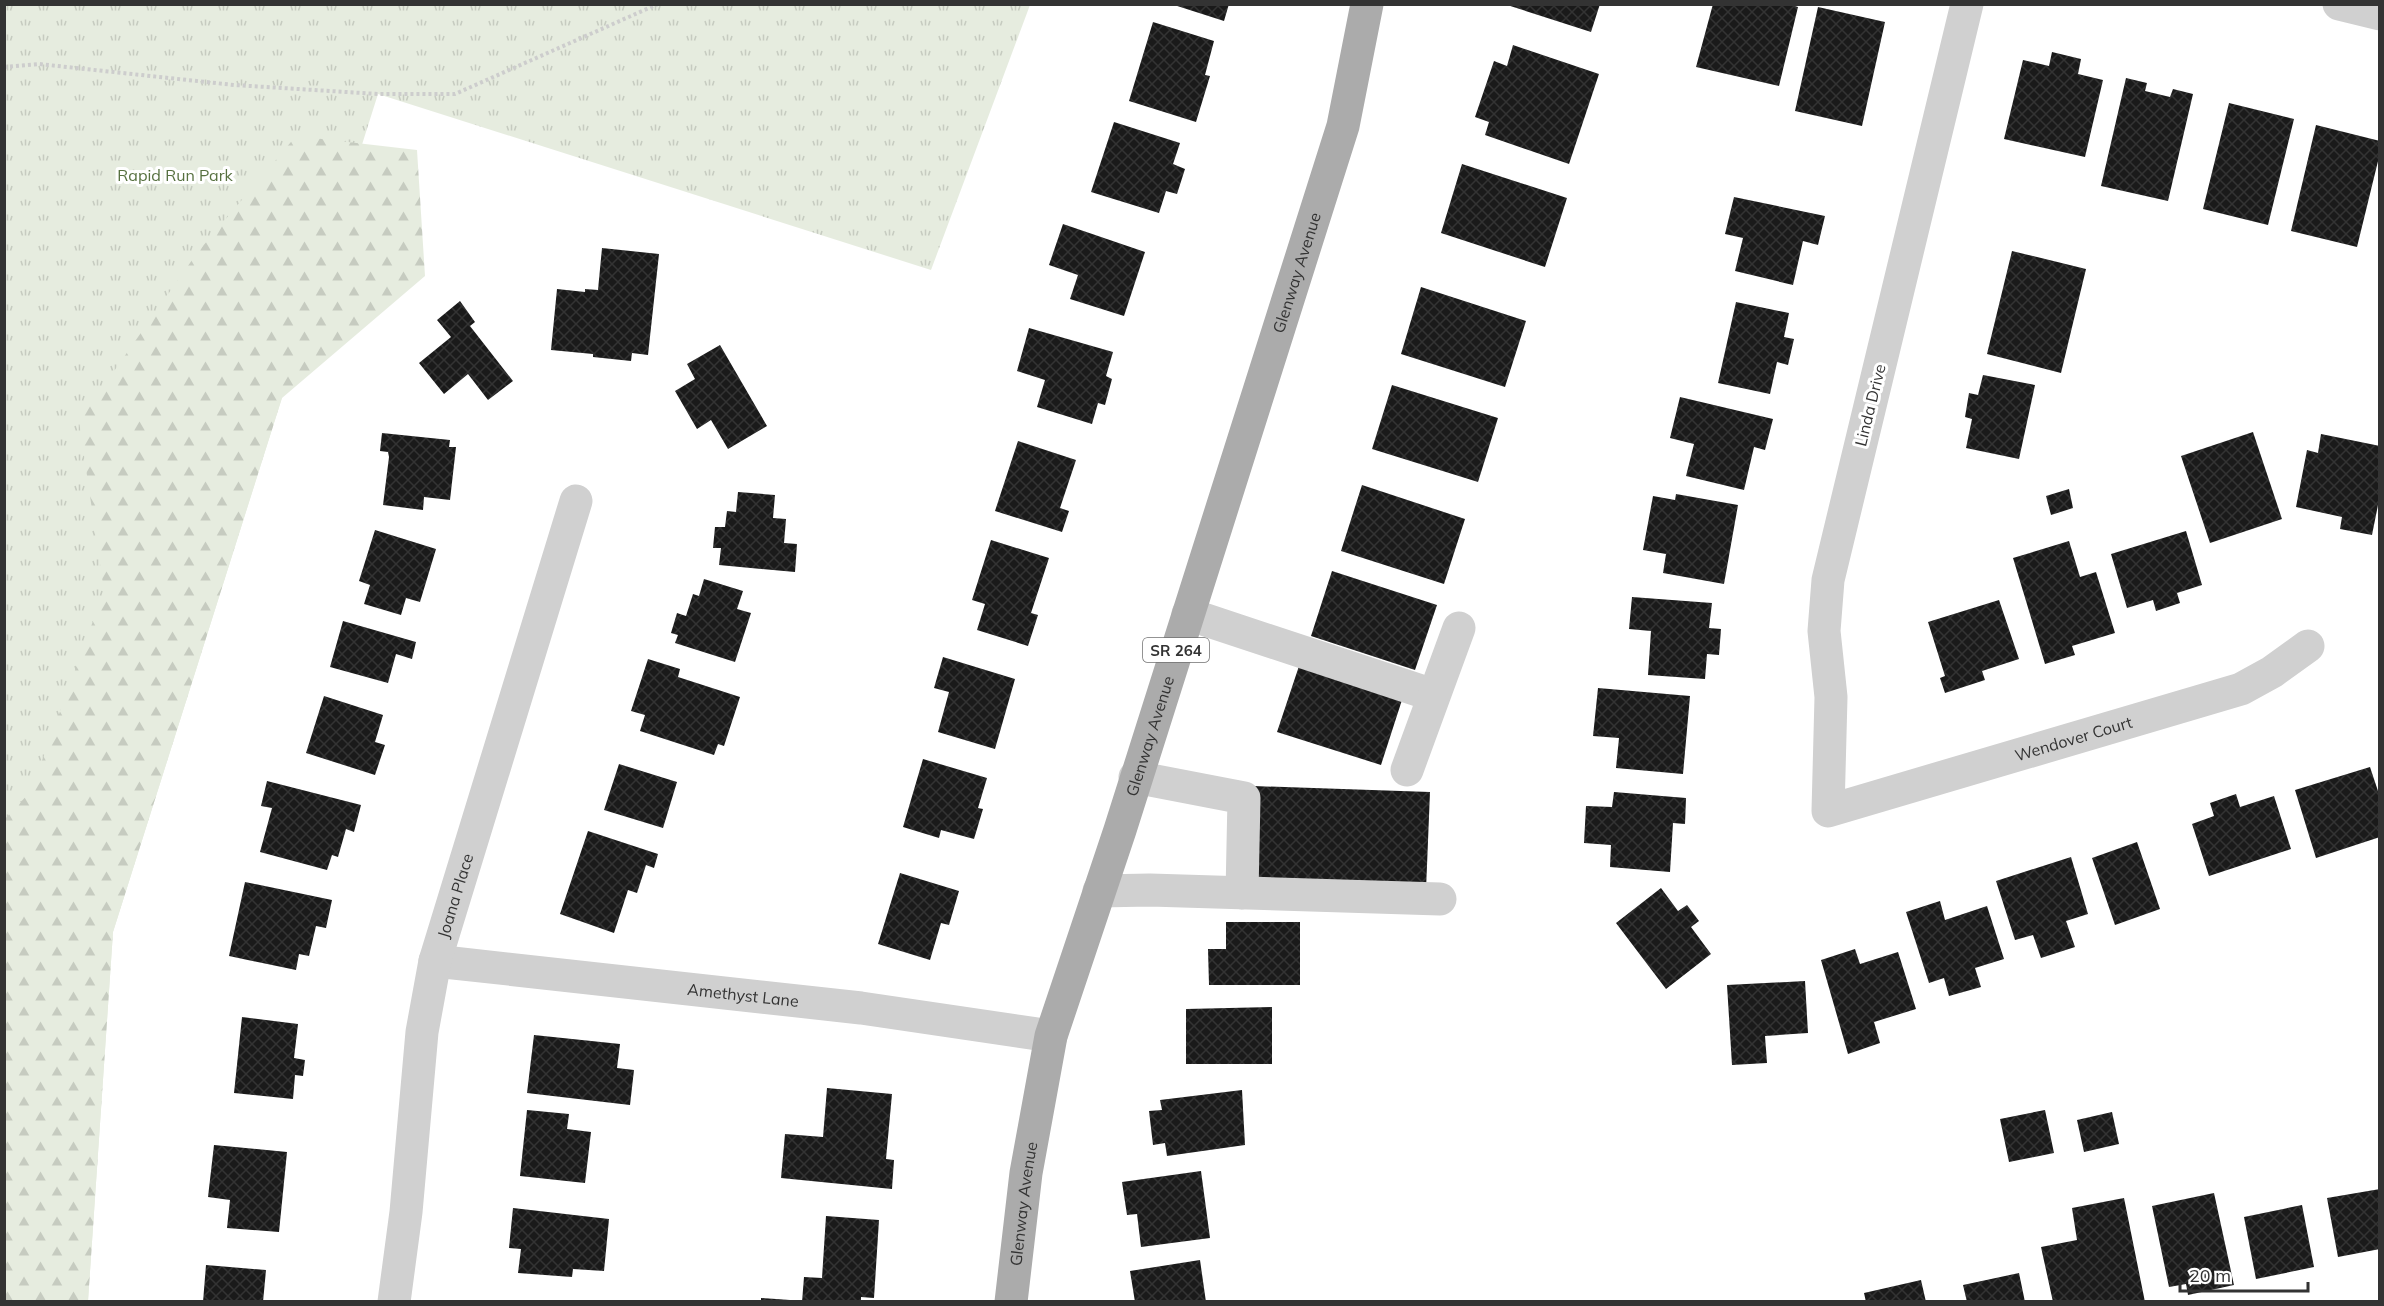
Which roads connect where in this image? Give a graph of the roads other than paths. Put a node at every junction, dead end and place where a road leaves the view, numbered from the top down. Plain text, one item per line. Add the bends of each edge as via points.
1 (1367, 4) edge
2 (1967, 4) edge
3 (2339, 4) edge
4 (2379, 14) edge
5 (576, 501) dead end
6 (1188, 614) junction
7 (1459, 628) dead end
8 (2308, 646) dead end
9 (1433, 696) junction
10 (1407, 770) dead end
11 (1135, 777) junction
12 (1828, 811) joint
13 (1099, 891) junction
14 (1242, 893) junction
15 (1440, 898) dead end
16 (435, 961) junction
17 (1051, 1036) junction
18 (394, 1302) edge
19 (1011, 1302) edge

1 - 6 main road, Glenway Avenue / SR 264 via 1343,126
2 - 12 street, Linda Drive via 1828,580 1824,631 1831,697
3 - 4 street
5 - 16 street, Joana Place
6 - 9 street
6 - 11 main road, Glenway Avenue / SR 264
7 - 9 street
8 - 12 street, Wendover Court via 2241,689
9 - 10 street
11 - 13 main road, Glenway Avenue / SR 264
11 - 14 street via 1244,798
13 - 14 street
13 - 17 main road, Glenway Avenue / SR 264
14 - 15 street
16 - 17 street, Amethyst Lane via 861,1008
16 - 18 street, Joana Place via 422,1032
17 - 19 main road, Glenway Avenue / SR 264 via 1026,1173

